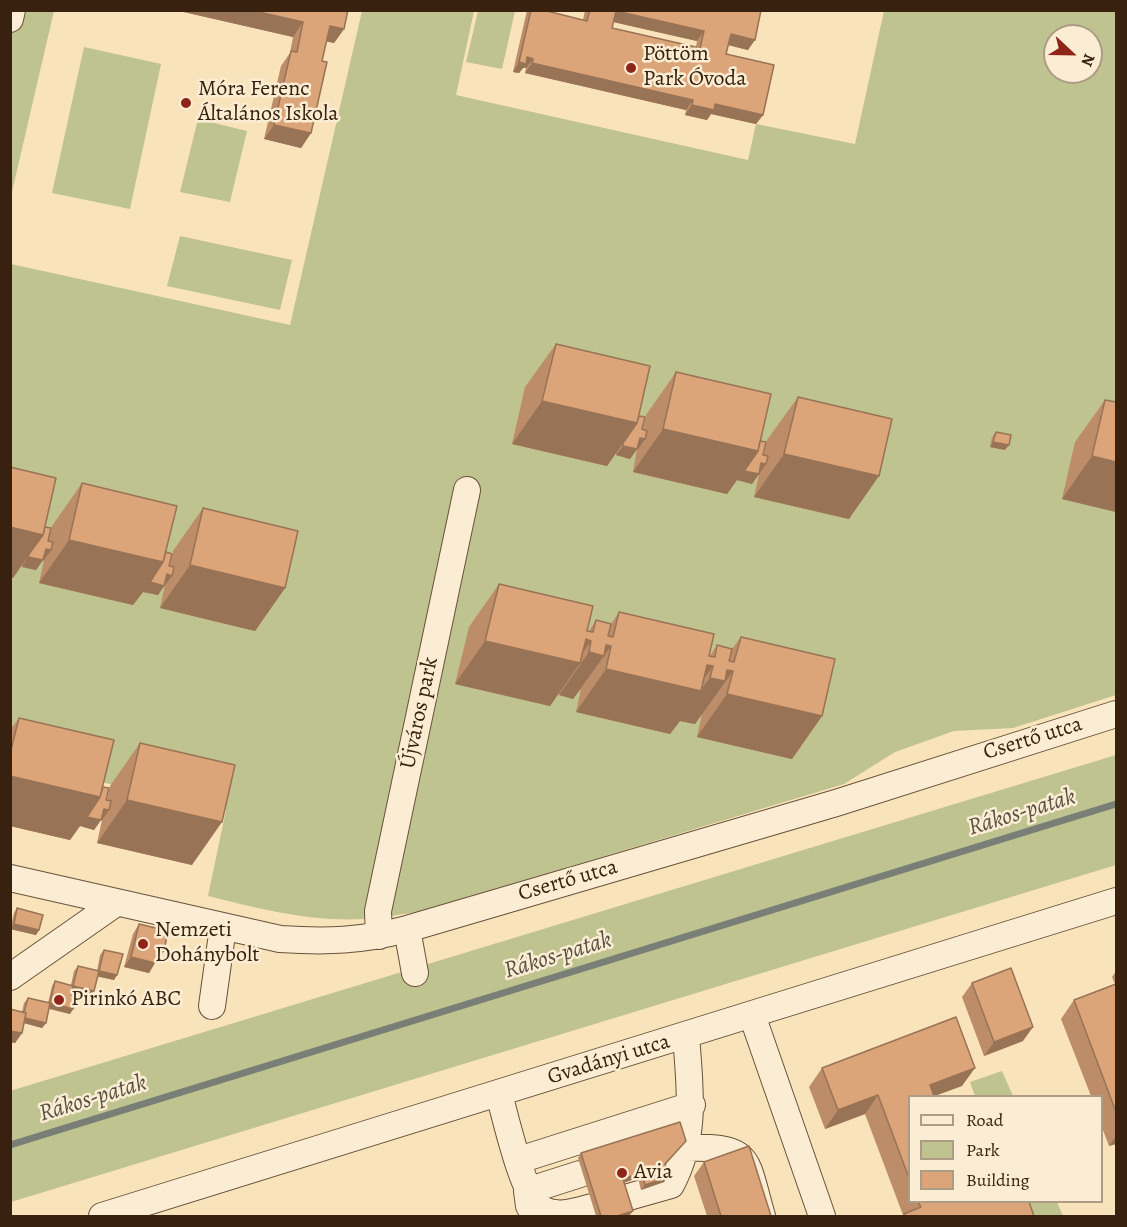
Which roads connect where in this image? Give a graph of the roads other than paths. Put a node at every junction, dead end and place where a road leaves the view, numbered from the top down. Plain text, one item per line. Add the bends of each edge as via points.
1 (12, 10) edge
2 (10, 19) edge
3 (467, 490) dead end
4 (1116, 714) edge
5 (10, 878) edge
6 (1116, 902) edge
7 (116, 903) junction
8 (223, 927) junction
9 (407, 929) junction
10 (379, 936) junction
11 (415, 974) dead end
12 (10, 977) edge
13 (212, 1006) dead end
14 (752, 1015) junction
15 (686, 1036) junction
16 (499, 1094) junction
17 (692, 1105) junction
18 (686, 1148) junction
19 (519, 1161) junction
20 (580, 1174) dead end
21 (630, 1196) edge
22 (592, 1207) dead end
23 (538, 1208) edge
24 (102, 1216) edge
25 (762, 1216) edge
26 (822, 1216) edge

1 - 2 street
3 - 10 street, Újváros park via 378,911
4 - 9 street, Csertő utca via 825,806
5 - 7 street, Csertő utca
6 - 14 street, Gvadányi utca
7 - 8 street, Csertő utca
7 - 12 street
8 - 10 street, Csertő utca via 280,939 321,942
8 - 13 street
9 - 10 street, Csertő utca
9 - 11 street
14 - 15 street, Gvadányi utca
14 - 26 street
15 - 16 street, Gvadányi utca
15 - 17 street
16 - 19 street
16 - 24 street, Gvadányi utca
17 - 18 street
17 - 19 street via 619,1136
18 - 21 street via 671,1185
18 - 25 street via 722,1147 736,1152 747,1165
19 - 23 street
20 - 23 street
22 - 23 street via 567,1214

